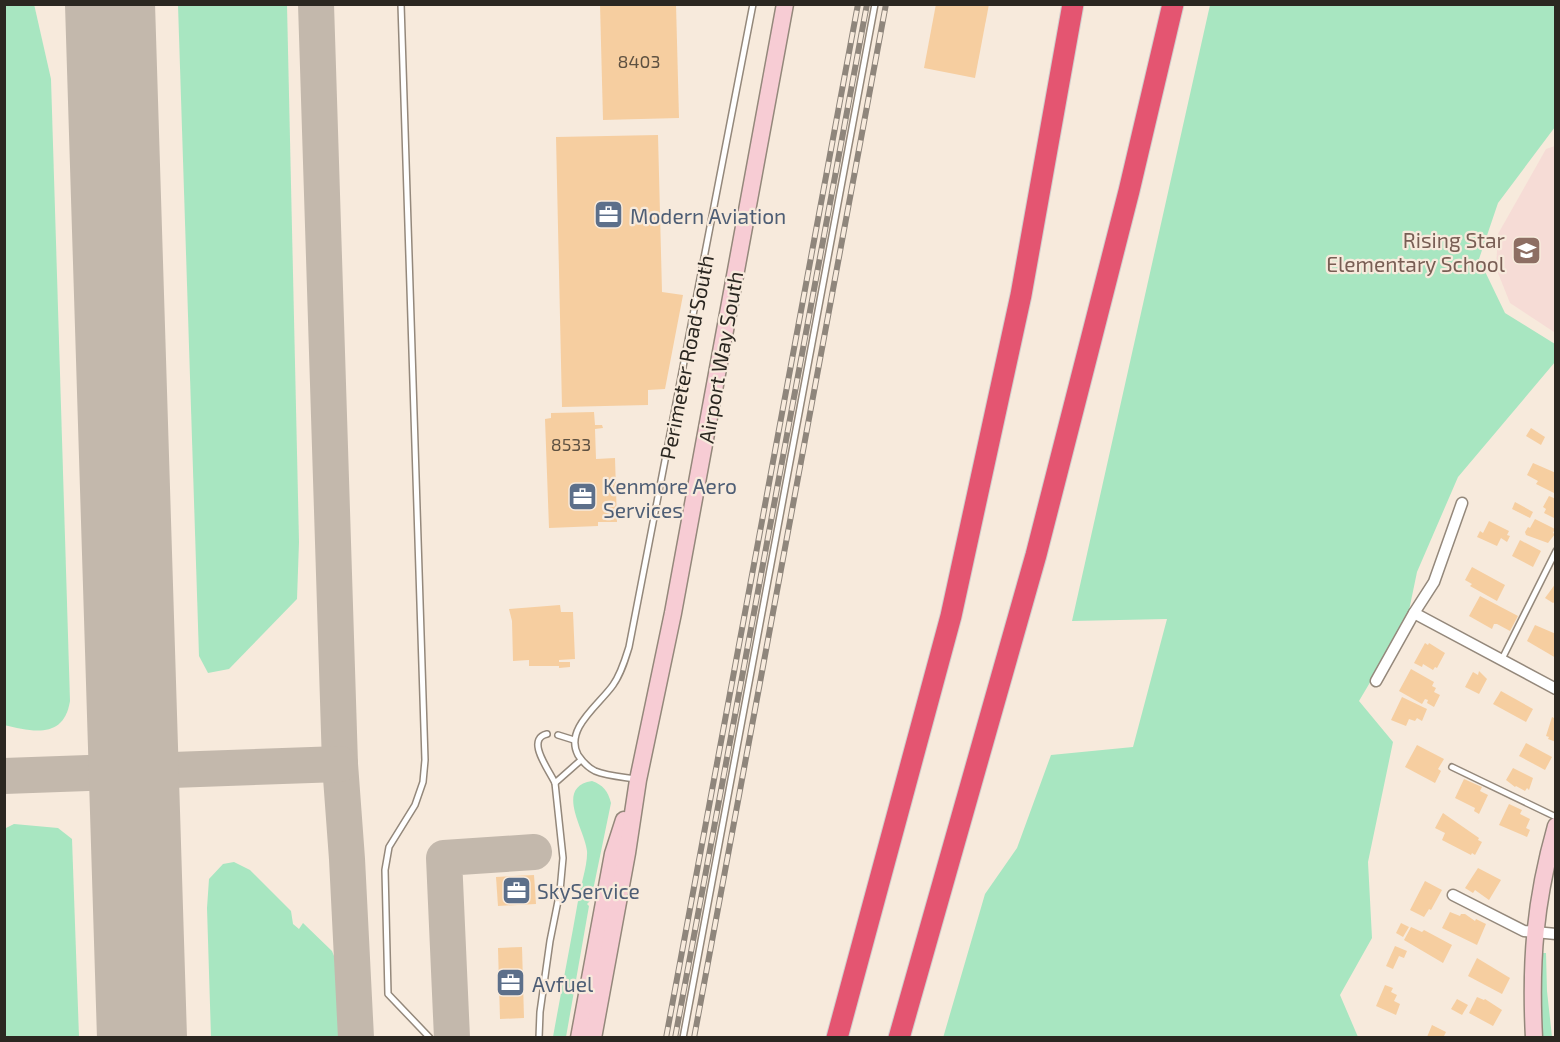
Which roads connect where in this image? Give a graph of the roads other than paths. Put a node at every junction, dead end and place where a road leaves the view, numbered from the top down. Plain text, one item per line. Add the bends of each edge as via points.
1 (401, 4) edge
2 (753, 4) edge
3 (785, 4) edge
4 (875, 4) edge
5 (1073, 4) edge
6 (1173, 4) edge
7 (1462, 503) dead end
8 (1556, 551) edge
9 (1414, 613) junction
10 (1502, 659) junction
11 (1376, 681) dead end
12 (1556, 689) edge
13 (547, 734) dead end
14 (558, 735) dead end
15 (574, 740) junction
16 (581, 760) junction
17 (1452, 767) dead end
18 (638, 780) junction
19 (555, 783) junction
20 (1556, 817) edge
21 (1556, 826) edge
22 (1453, 895) dead end
23 (1534, 933) junction
24 (1556, 934) edge
25 (430, 1038) edge
26 (539, 1038) edge
27 (579, 1038) edge
28 (593, 1038) edge
29 (683, 1038) edge
30 (837, 1038) edge
31 (899, 1038) edge
32 (1534, 1038) edge

1 - 25 lane via 425,760 415,805 389,846 385,905 388,994
2 - 15 lane, Perimeter Road South via 629,647 613,684 589,713
3 - 18 main road, Airport Way South via 675,601
4 - 29 lane
5 - 30 highway via 1021,295 951,616
6 - 31 highway via 1036,555
7 - 9 street via 1434,582
8 - 10 lane
9 - 10 street
9 - 11 street
10 - 12 street
13 - 19 lane via 541,735 537,746
14 - 15 lane
15 - 16 lane
16 - 18 lane via 595,771
16 - 19 lane
17 - 20 lane
18 - 27 main road, Airport Way South via 613,854
18 - 28 main road, Airport Way South
19 - 26 lane via 563,858
21 - 23 main road
22 - 23 street via 1515,928
23 - 24 street
23 - 32 main road

